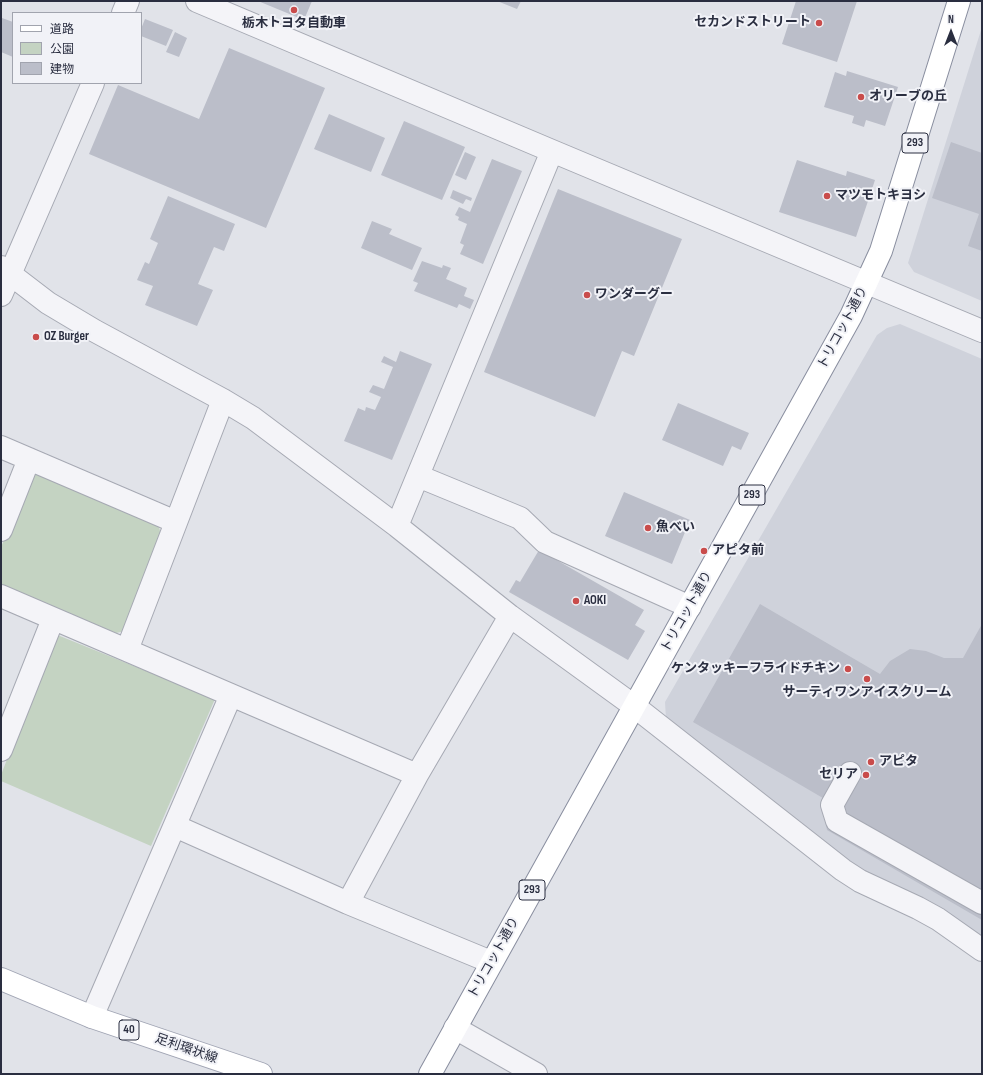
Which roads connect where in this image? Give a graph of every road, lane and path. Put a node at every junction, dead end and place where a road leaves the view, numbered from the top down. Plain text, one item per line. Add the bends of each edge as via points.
1 (128, 1) edge
2 (197, 1) edge
3 (959, 1) edge
4 (123, 12) edge
5 (93, 84) edge
6 (552, 151) junction
7 (6, 270) edge
8 (867, 283) junction
9 (1, 295) edge
10 (982, 330) edge
11 (223, 400) junction
12 (1, 447) edge
13 (29, 459) junction
14 (418, 476) junction
15 (176, 522) junction
16 (397, 526) junction
17 (1, 530) edge
18 (1, 596) edge
19 (690, 607) junction
20 (510, 616) junction
21 (53, 619) junction
22 (127, 650) junction
23 (231, 695) junction
24 (634, 706) junction
25 (1, 750) edge
26 (850, 773) dead end
27 (417, 775) junction
28 (175, 826) junction
29 (348, 903) junction
30 (982, 903) edge
31 (982, 950) edge
32 (492, 962) junction
33 (1, 979) edge
34 (92, 1017) junction
35 (455, 1028) junction
36 (250, 1072) edge
37 (430, 1074) edge
38 (536, 1074) edge

1 - 4 street
2 - 6 street
3 - 8 main road, トリコット通り / 293 via 881,251
5 - 7 street
6 - 8 street
6 - 14 street
7 - 9 street
7 - 11 street via 48,303
8 - 10 street
8 - 19 main road, トリコット通り / 293
11 - 15 street
11 - 16 street via 253,418
12 - 13 street
13 - 15 street
13 - 17 street
14 - 16 street
14 - 19 street via 520,518 545,542
15 - 22 street
16 - 20 street
18 - 21 street
19 - 24 main road, トリコット通り / 293
20 - 24 street
20 - 27 street
21 - 22 street
21 - 25 street
22 - 23 street
23 - 27 street
23 - 28 street
24 - 31 street via 843,870 938,919
24 - 32 main road, トリコット通り / 293
26 - 30 street via 832,805 837,821
27 - 29 street
28 - 29 street
28 - 34 street
29 - 32 street
32 - 35 main road, トリコット通り / 293
33 - 34 main road, 足利環状線 / 40
34 - 36 main road, 足利環状線 / 40
35 - 37 main road, トリコット通り / 293
35 - 38 street

